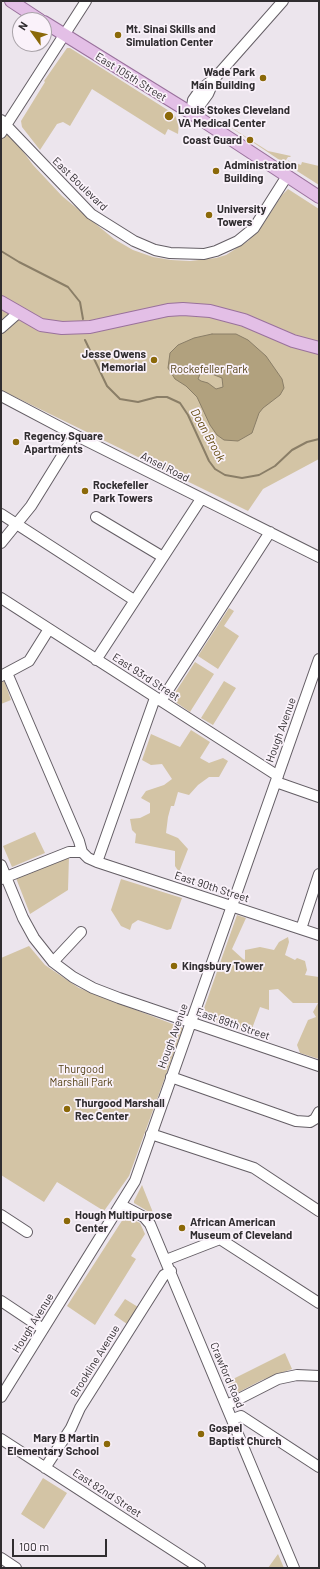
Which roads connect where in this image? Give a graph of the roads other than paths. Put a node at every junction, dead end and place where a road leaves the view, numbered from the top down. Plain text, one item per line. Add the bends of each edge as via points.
1 (11, 1) edge
2 (86, 1) edge
3 (283, 1) edge
4 (28, 12) edge
5 (52, 27) edge
6 (64, 35) junction
7 (191, 113) junction
8 (3, 125) edge
9 (287, 176) junction
10 (319, 197) edge
11 (1, 302) edge
12 (18, 313) junction
13 (1, 328) edge
14 (319, 348) edge
15 (2, 400) edge
16 (75, 435) junction
17 (201, 499) junction
18 (1, 514) edge
19 (96, 517) dead end
20 (16, 524) junction
21 (270, 532) junction
22 (1, 543) edge
23 (163, 557) junction
24 (319, 557) edge
25 (1, 598) edge
26 (134, 600) junction
27 (49, 629) junction
28 (319, 659) edge
29 (96, 660) junction
30 (4, 674) edge
31 (158, 700) junction
32 (277, 779) junction
33 (319, 797) edge
34 (82, 852) junction
35 (97, 862) junction
36 (1, 865) edge
37 (319, 874) edge
38 (4, 878) edge
39 (232, 906) junction
40 (301, 929) junction
41 (81, 932) dead end
42 (319, 935) edge
43 (54, 962) junction
44 (191, 1023) junction
45 (319, 1066) edge
46 (171, 1077) junction
47 (319, 1112) edge
48 (151, 1134) junction
49 (121, 1205) junction
50 (319, 1211) edge
51 (1, 1214) edge
52 (27, 1232) dead end
53 (166, 1260) junction
54 (171, 1271) junction
55 (1, 1301) edge
56 (319, 1303) edge
57 (43, 1329) junction
58 (319, 1376) edge
59 (1, 1397) edge
60 (227, 1405) junction
61 (233, 1419) junction
62 (1, 1439) edge
63 (319, 1467) edge
64 (45, 1468) junction
65 (1, 1558) edge
66 (16, 1568) edge
67 (200, 1568) edge
68 (294, 1568) edge

1 - 4 main road
2 - 6 street
3 - 7 street via 215,78 208,94
5 - 6 main road, East 105th Street
6 - 7 main road, East 105th Street
6 - 8 street
7 - 9 main road, East 105th Street
8 - 9 street, East Boulevard via 91,214 134,241 170,253 204,254 238,241 258,222
9 - 10 main road, East 105th Street
11 - 12 main road
12 - 13 street
12 - 14 main road via 41,325 78,328 168,310 210,311 244,320 293,341
15 - 16 street, Ansel Road
16 - 17 street, Ansel Road
16 - 20 street via 31,506
17 - 21 street, Ansel Road
17 - 23 street
18 - 20 street
19 - 23 street
20 - 22 street
20 - 26 street
21 - 24 street, Ansel Road
21 - 31 street
23 - 26 street
25 - 27 street, East 93rd Street
26 - 29 street
27 - 29 street, East 93rd Street
27 - 30 street via 29,661
28 - 32 street, Hough Avenue
29 - 31 street, East 93rd Street
30 - 34 street
31 - 32 street, East 93rd Street
31 - 35 street
32 - 33 street, East 93rd Street
32 - 39 street, Hough Avenue
34 - 35 street, East 90th Street
34 - 38 street via 69,852
35 - 39 street, East 90th Street
36 - 38 street
37 - 40 street
38 - 43 street via 30,931
39 - 40 street, East 90th Street
39 - 44 street, Hough Avenue
40 - 42 street, East 90th Street
41 - 43 street
43 - 44 street, East 89th Street via 93,988
44 - 45 street, East 89th Street
44 - 46 street, Hough Avenue
46 - 47 street via 296,1121 310,1122
46 - 48 street, Hough Avenue
48 - 49 street, Hough Avenue via 135,1181
48 - 50 street via 254,1168
49 - 53 street, Crawford Road via 148,1220
49 - 57 street, Hough Avenue
51 - 52 street
53 - 54 street, Crawford Road
53 - 56 street via 220,1239
54 - 60 street, Crawford Road
54 - 64 street, Brookline Avenue via 164,1275
55 - 57 street
57 - 59 street, Hough Avenue
58 - 60 street via 297,1375 278,1379
60 - 61 street, Crawford Road
61 - 63 street via 241,1416
61 - 68 street, Crawford Road
62 - 64 street, East 82nd Street
64 - 67 street, East 82nd Street
65 - 66 street

